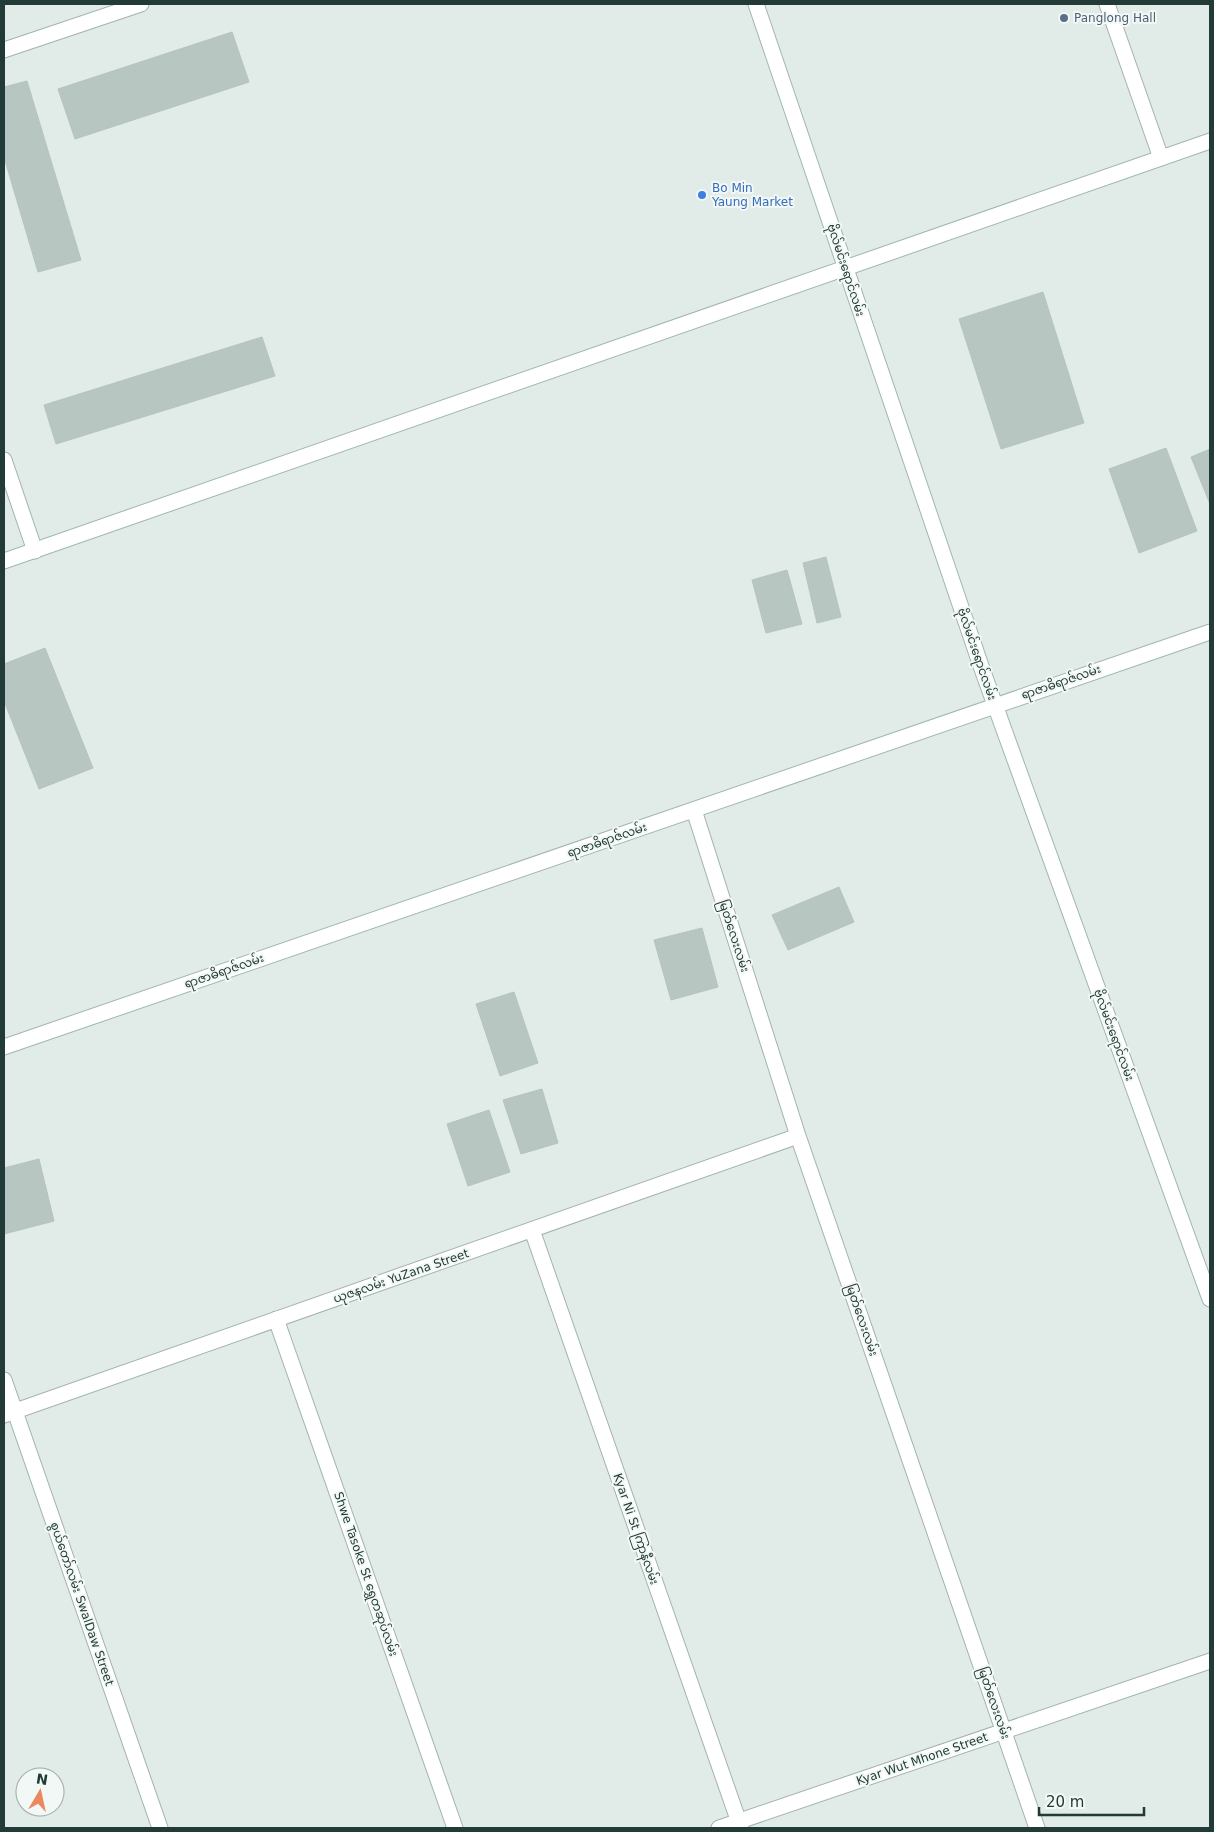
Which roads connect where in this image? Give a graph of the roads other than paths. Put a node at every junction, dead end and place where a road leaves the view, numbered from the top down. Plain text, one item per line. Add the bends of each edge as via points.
1 (141, 4) edge
2 (756, 4) edge
3 (1107, 4) edge
4 (4, 50) edge
5 (1210, 141) edge
6 (1161, 158) junction
7 (846, 269) junction
8 (4, 460) edge
9 (35, 551) junction
10 (4, 562) edge
11 (1210, 632) edge
12 (994, 705) junction
13 (694, 810) junction
14 (4, 1047) edge
15 (798, 1136) junction
16 (532, 1230) junction
17 (1210, 1299) edge
18 (276, 1319) junction
19 (4, 1380) edge
20 (9, 1413) edge
21 (1210, 1661) edge
22 (1003, 1731) junction
23 (740, 1825) edge
24 (160, 1828) edge
25 (455, 1828) edge
26 (719, 1828) edge
27 (1037, 1828) edge

1 - 4 street
2 - 7 street, ဗိုလ်မင်းရောင်လမ်း
3 - 6 street
5 - 6 street
6 - 7 street
7 - 9 street
7 - 12 street, ဗိုလ်မင်းရောင်လမ်း
8 - 9 street
9 - 10 street
11 - 12 street, ရာဇာဓိရာဇ်လမ်း
12 - 13 street, ရာဇာဓိရာဇ်လမ်း
12 - 17 street, ဗိုလ်မင်းရောင်လမ်း
13 - 14 street, ရာဇာဓိရာဇ်လမ်း
13 - 15 street, မြတ်လေးလမ်း
15 - 16 street, ယုဇနလမ်း YuZana Street
15 - 22 street, မြတ်လေးလမ်း
16 - 18 street, ယုဇနလမ်း YuZana Street
16 - 23 street, Kyar Ni St ကြာနီလမ်း
18 - 20 street, ယုဇနလမ်း YuZana Street
18 - 25 street, Shwe Tasoke St ရွှေတဆုပ်လမ်း
19 - 20 street, စွယ်တော်လမ်း SwalDaw Street
20 - 24 street, စွယ်တော်လမ်း SwalDaw Street
21 - 22 street, Kyar Wut Mhone Street
22 - 23 street, Kyar Wut Mhone Street
22 - 27 street, မြတ်လေးလမ်း
23 - 26 street, Kyar Wut Mhone Street

